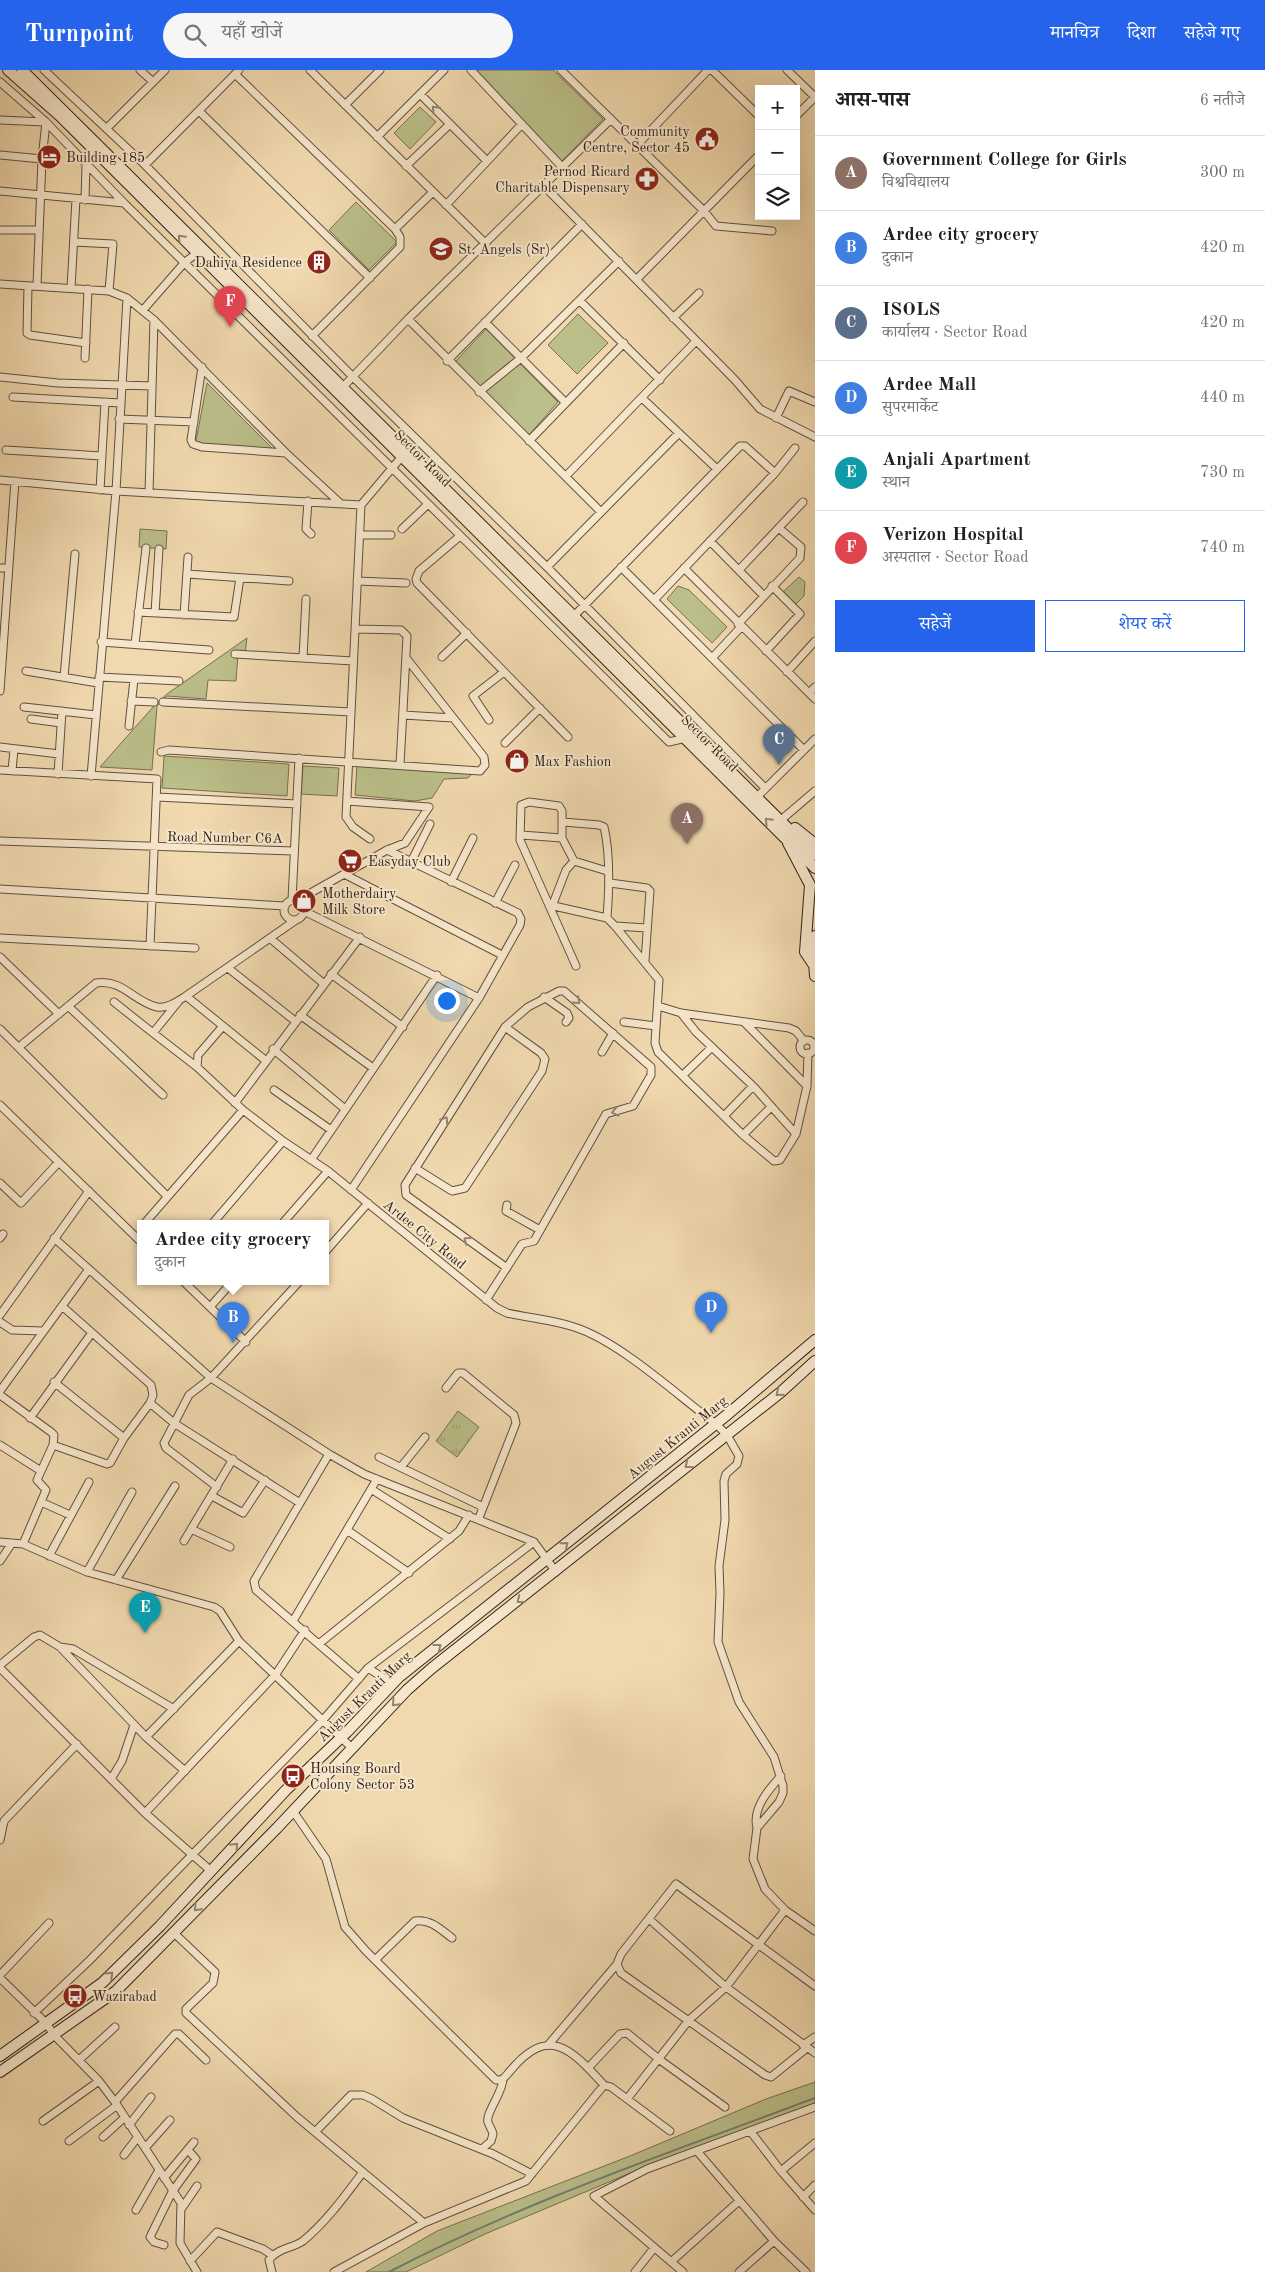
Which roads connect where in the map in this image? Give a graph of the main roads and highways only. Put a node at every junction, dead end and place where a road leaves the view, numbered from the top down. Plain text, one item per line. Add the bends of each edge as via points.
1 (8, 70) edge
2 (22, 70) edge
3 (200, 251) junction
4 (571, 619) junction
5 (754, 800) junction
6 (784, 823) junction
7 (787, 839) junction
8 (815, 844) edge
9 (815, 856) edge
10 (815, 868) edge
11 (815, 936) edge
12 (813, 964) junction
13 (815, 976) edge
14 (815, 1340) edge
15 (815, 1361) edge
16 (0, 2056) edge
17 (0, 2072) edge

3 -> 1 main road, Sector Road
2 - 3 main road, Sector Road
3 - 4 main road, Sector Road
4 - 5 main road, Sector Road
4 - 5 main road, Sector Road via 686,738
5 - 6 main road, Sector Road
7 -> 5 main road, Sector Road
6 - 8 main road
6 - 9 main road, Sector Road
7 - 10 main road, Sector Road
7 - 12 main road via 810,884 805,952
11 - 12 main road
12 - 13 main road
16 -> 14 main road, August Kranti Marg via 102,1983 160,1926 286,1790 393,1684 716,1424
15 -> 17 main road, August Kranti Marg via 781,1392 425,1674 116,1991

